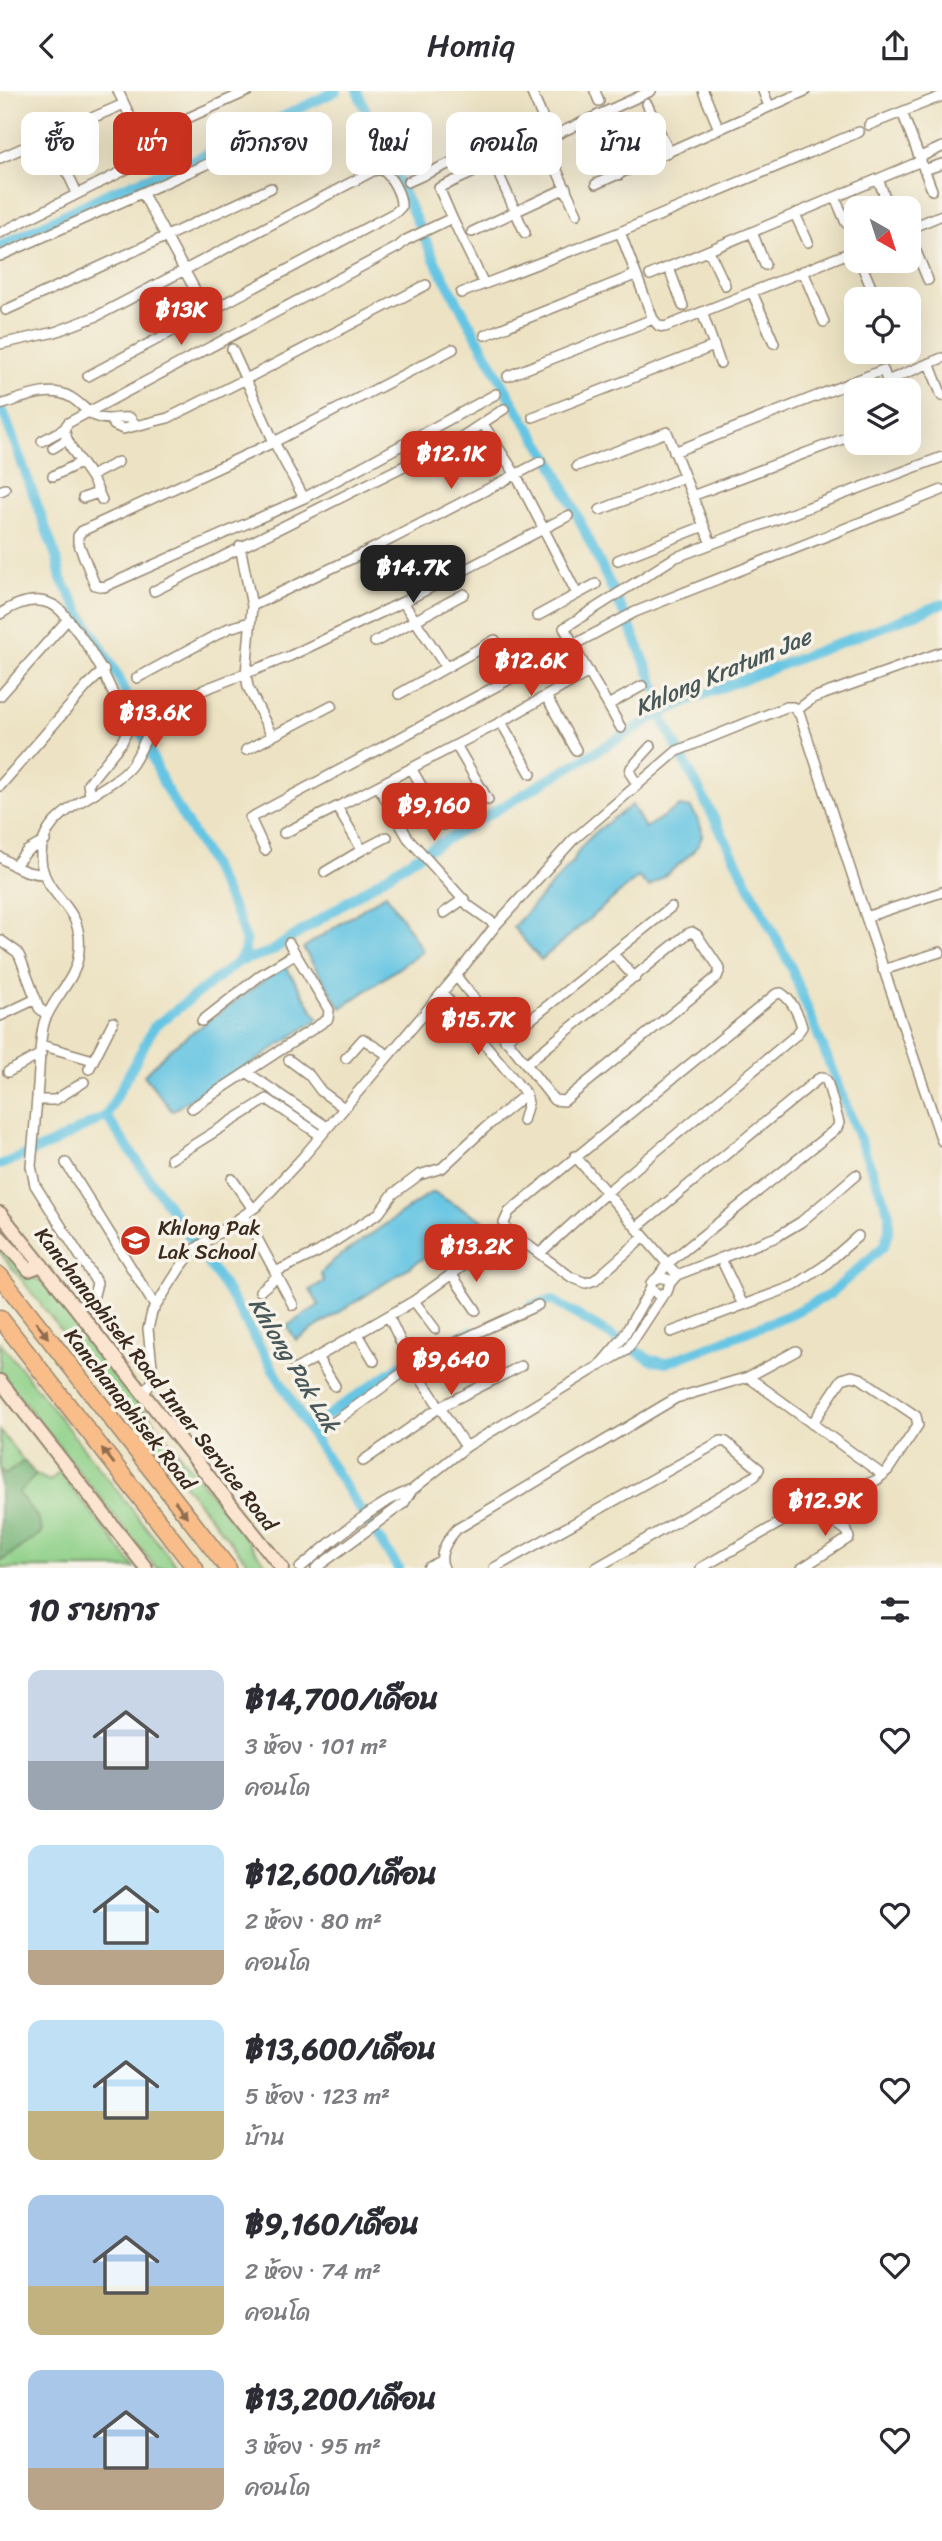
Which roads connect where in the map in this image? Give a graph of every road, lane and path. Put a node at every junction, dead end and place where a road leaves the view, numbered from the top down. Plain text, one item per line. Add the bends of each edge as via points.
1 (118, 91) edge
2 (248, 91) edge
3 (531, 91) edge
4 (594, 91) edge
5 (651, 91) edge
6 (703, 91) edge
7 (763, 91) edge
8 (805, 91) edge
9 (942, 96) edge
10 (599, 101) dead end
11 (124, 104) junction
12 (647, 104) dead end
13 (769, 106) junction
14 (128, 112) edge
15 (540, 112) edge
16 (606, 112) edge
17 (902, 112) junction
18 (192, 116) edge
19 (869, 125) dead end
20 (719, 129) junction
21 (859, 132) dead end
22 (942, 147) edge
23 (669, 152) junction
24 (666, 153) edge
25 (0, 158) edge
26 (922, 163) junction
27 (446, 164) edge
28 (942, 164) edge
29 (206, 165) edge
30 (69, 175) edge
31 (115, 175) edge
32 (469, 175) edge
33 (499, 175) edge
34 (560, 175) edge
35 (617, 175) edge
36 (878, 179) junction
37 (408, 181) dead end
38 (596, 184) dead end
39 (271, 188) dead end
40 (566, 188) junction
41 (932, 190) dead end
42 (78, 193) junction
43 (143, 194) junction
44 (885, 196) edge
45 (835, 197) junction
46 (516, 212) junction
47 (577, 214) dead end
48 (795, 214) junction
49 (942, 215) edge
50 (452, 218) junction
51 (844, 218) edge
52 (921, 225) edge
53 (472, 232) dead end
54 (620, 232) junction
55 (752, 232) junction
56 (0, 233) edge
57 (525, 233) dead end
58 (165, 237) junction
59 (808, 242) dead end
60 (709, 250) junction
61 (0, 256) edge
62 (844, 256) edge
63 (921, 263) edge
64 (765, 265) dead end
65 (669, 268) junction
66 (184, 269) junction
67 (803, 271) junction
68 (635, 275) junction
69 (650, 275) dead end
70 (928, 280) dead end
71 (484, 284) junction
72 (426, 285) dead end
73 (725, 285) dead end
74 (752, 292) junction
75 (461, 293) dead end
76 (682, 306) dead end
77 (6, 310) dead end
78 (208, 312) junction
79 (702, 312) junction
80 (653, 319) junction
81 (824, 322) dead end
82 (485, 335) dead end
83 (774, 343) dead end
84 (0, 344) edge
85 (714, 346) junction
86 (232, 349) dead end
87 (453, 349) dead end
88 (942, 358) edge
89 (720, 363) dead end
90 (929, 363) junction
91 (88, 376) dead end
92 (508, 376) dead end
93 (862, 378) edge
94 (886, 378) edge
95 (902, 378) edge
96 (246, 379) junction
97 (844, 385) edge
98 (496, 394) dead end
99 (942, 396) edge
100 (0, 405) edge
101 (504, 409) dead end
102 (88, 411) junction
103 (533, 417) dead end
104 (483, 423) junction
105 (64, 429) junction
106 (844, 439) edge
107 (66, 440) junction
108 (42, 441) dead end
109 (274, 442) junction
110 (53, 449) dead end
111 (674, 451) junction
112 (942, 457) edge
113 (118, 462) dead end
114 (540, 462) dead end
115 (80, 463) junction
116 (576, 466) dead end
117 (516, 475) junction
118 (53, 476) dead end
119 (91, 476) junction
120 (684, 477) junction
121 (942, 491) edge
122 (692, 496) junction
123 (83, 498) dead end
124 (304, 498) junction
125 (600, 510) dead end
126 (568, 516) dead end
127 (704, 526) junction
128 (542, 528) junction
129 (711, 544) junction
130 (240, 546) junction
131 (618, 561) dead end
132 (596, 584) dead end
133 (154, 591) dead end
134 (464, 594) dead end
135 (577, 594) junction
136 (403, 602) junction
137 (252, 606) junction
138 (0, 614) edge
139 (537, 616) dead end
140 (68, 619) junction
141 (415, 621) junction
142 (250, 622) junction
143 (495, 640) dead end
144 (375, 642) dead end
145 (576, 650) junction
146 (942, 654) edge
147 (446, 667) junction
148 (104, 670) junction
149 (589, 672) junction
150 (246, 674) junction
151 (137, 678) dead end
152 (642, 685) dead end
153 (399, 694) dead end
154 (0, 695) edge
155 (546, 697) junction
156 (332, 705) dead end
157 (608, 705) junction
158 (797, 710) junction
159 (501, 722) junction
160 (621, 728) dead end
161 (272, 736) junction
162 (456, 745) junction
163 (651, 746) dead end
164 (246, 750) dead end
165 (576, 750) dead end
166 (411, 768) junction
167 (531, 774) dead end
168 (637, 784) junction
169 (0, 786) edge
170 (377, 786) junction
171 (90, 795) junction
172 (488, 800) dead end
173 (337, 807) junction
174 (444, 825) dead end
175 (284, 833) dead end
176 (387, 837) dead end
177 (45, 841) junction
178 (362, 849) junction
179 (265, 850) dead end
180 (0, 857) edge
181 (14, 866) junction
182 (325, 872) dead end
183 (44, 874) junction
184 (942, 891) edge
185 (464, 899) junction
186 (671, 907) dead end
187 (444, 913) dead end
188 (866, 917) junction
189 (496, 926) junction
190 (1, 943) edge
191 (289, 943) dead end
192 (940, 952) edge
193 (295, 954) junction
194 (613, 954) junction
195 (883, 971) junction
196 (456, 976) junction
197 (635, 978) junction
198 (442, 992) junction
199 (36, 999) junction
200 (47, 1015) junction
201 (0, 1016) edge
202 (202, 1021) dead end
203 (113, 1022) dead end
204 (505, 1040) junction
205 (41, 1049) junction
206 (387, 1055) junction
207 (346, 1058) dead end
208 (289, 1060) dead end
209 (526, 1064) junction
210 (8, 1072) dead end
211 (248, 1073) junction
212 (84, 1082) dead end
213 (526, 1094) junction
214 (37, 1100) junction
215 (192, 1108) dead end
216 (344, 1108) junction
217 (523, 1121) dead end
218 (327, 1127) junction
219 (320, 1135) junction
220 (942, 1141) edge
221 (575, 1156) junction
222 (171, 1159) dead end
223 (65, 1163) dead end
224 (856, 1175) dead end
225 (232, 1179) dead end
226 (606, 1193) junction
227 (253, 1209) junction
228 (0, 1213) edge
229 (245, 1216) junction
230 (636, 1228) junction
231 (858, 1236) dead end
232 (0, 1237) edge
233 (644, 1237) junction
234 (540, 1252) junction
235 (721, 1259) junction
236 (470, 1261) dead end
237 (667, 1264) junction
238 (42, 1265) junction
239 (277, 1274) junction
240 (452, 1275) junction
241 (677, 1275) junction
242 (0, 1276) edge
243 (658, 1277) junction
244 (670, 1283) junction
245 (651, 1288) junction
246 (260, 1291) dead end
247 (663, 1295) junction
248 (414, 1301) junction
249 (293, 1305) dead end
250 (538, 1305) dead end
251 (743, 1305) junction
252 (155, 1306) junction
253 (77, 1308) junction
254 (476, 1310) dead end
255 (389, 1317) junction
256 (0, 1318) edge
257 (435, 1329) dead end
258 (671, 1332) dead end
259 (358, 1334) junction
260 (796, 1350) dead end
261 (317, 1357) junction
262 (374, 1361) dead end
263 (410, 1363) junction
264 (521, 1366) dead end
265 (599, 1366) junction
266 (293, 1371) dead end
267 (748, 1377) junction
268 (0, 1381) edge
269 (335, 1385) dead end
270 (143, 1394) junction
271 (440, 1407) junction
272 (812, 1424) junction
273 (330, 1425) dead end
274 (466, 1447) junction
275 (363, 1461) dead end
276 (883, 1475) junction
277 (412, 1490) junction
278 (811, 1505) junction
279 (442, 1565) edge
280 (146, 1568) edge
281 (195, 1568) edge
282 (228, 1568) edge
283 (282, 1568) edge
284 (300, 1568) edge
285 (316, 1568) edge
286 (428, 1568) edge
287 (494, 1568) edge
288 (596, 1568) edge
289 (701, 1568) edge
290 (802, 1568) edge

1 - 11 street
2 - 18 street
3 - 15 street
4 - 10 street
5 - 16 street
6 - 20 street
7 - 13 street
8 - 13 street
9 - 17 street
11 - 14 street
11 - 25 street
12 - 23 street
13 - 20 street
17 - 19 street
17 - 26 street
20 - 23 street
21 - 54 street
22 - 26 street
23 - 24 street
26 - 28 street
26 - 36 street
26 - 41 street
27 - 37 street
29 - 43 street
30 - 42 street
31 - 42 street
32 - 50 street via 439,188
33 - 46 street
34 - 40 street
35 - 38 street
36 - 44 street
36 - 45 street
39 - 58 street
40 - 46 street
40 - 47 street
42 - 56 street
43 - 58 street
43 - 61 street
45 - 48 street
45 - 51 street
46 - 53 street
46 - 57 street
48 - 55 street
48 - 59 street
49 - 52 street
50 - 71 street
50 - 102 street
54 - 68 street
54 - 71 street
55 - 60 street
55 - 64 street
58 - 66 street
58 - 77 street
60 - 65 street
60 - 73 street
62 - 67 street
63 - 70 street
65 - 69 street
65 - 76 street
66 - 78 street
66 - 78 street via 373,171 387,173 401,200 399,210
66 - 84 street via 74,326
67 - 74 street
67 - 81 street
68 - 80 street
68 - 82 street
71 - 75 street
72 - 96 street
74 - 79 street
74 - 83 street
78 - 91 street
79 - 80 street via 664,327
79 - 85 street
80 - 92 street
85 - 89 street
85 - 103 street
86 - 96 street
87 - 109 street
88 - 90 street
90 - 95 street
90 - 99 street
93 - 94 street via 883,370
96 - 102 street via 167,418 123,429
96 - 109 street
97 - 111 street
98 - 124 street
100 - 102 street via 58,391
101 - 104 street
102 - 105 street
104 - 117 street
104 - 130 street
105 - 107 street
105 - 108 street
106 - 122 street
107 - 110 street
107 - 115 street
109 - 124 street
109 - 124 street via 82,531 78,543 95,585 104,587
111 - 116 street via 667,432
111 - 120 street
112 - 129 street
113 - 119 street
114 - 117 street
115 - 118 street
115 - 119 street
117 - 128 street
117 - 137 street
119 - 123 street via 100,496
120 - 122 street
120 - 125 street
121 - 145 street via 635,613
122 - 127 street
126 - 128 street
127 - 129 street
127 - 131 street
128 - 135 street
128 - 136 street
129 - 145 street via 674,558 565,628
130 - 133 street
130 - 137 street
132 - 135 street
134 - 141 street
135 - 139 street
136 - 141 street
136 - 150 street
137 - 142 street
138 - 140 street via 20,602 36,601 58,607
140 - 148 street
140 - 154 street
141 - 144 street
141 - 147 street
142 - 150 street
142 - 151 street via 229,628
143 - 147 street
145 - 149 street
145 - 179 street via 250,818
146 - 158 street via 813,698
147 - 153 street
148 - 169 street
148 - 171 street via 128,729 88,784
149 - 155 street
149 - 157 street
150 - 161 street
150 - 171 street via 165,707 131,765
152 - 157 street
155 - 159 street
155 - 165 street
156 - 161 street
157 - 160 street
158 - 168 street via 786,707 681,749
158 - 188 street
159 - 162 street
159 - 167 street
161 - 164 street
162 - 166 street
162 - 172 street
163 - 168 street via 631,768
166 - 170 street
166 - 174 street
168 - 189 street via 573,840
170 - 173 street
170 - 185 street via 409,839
171 - 177 street via 59,818
173 - 175 street
173 - 178 street
176 - 178 street
177 - 181 street via 27,851
177 - 183 street
178 - 182 street
180 - 181 street
181 - 183 street
183 - 200 street via 68,906 80,939 72,974
184 - 188 street
185 - 187 street
185 - 189 street
186 - 194 street
188 - 195 street
189 - 196 street
190 - 199 street via 20,957
191 - 193 street
192 - 195 street
193 - 202 street
193 - 211 street via 329,1010 328,1019
194 - 197 street
194 - 204 street
195 - 220 street
196 - 198 street
196 - 204 street
197 - 209 street
197 - 209 street via 692,932 720,969 717,977 564,1101 554,1100
198 - 206 street
198 - 213 street
199 - 200 street
199 - 201 street
200 - 205 street
203 - 205 street via 91,1064
204 - 209 street
205 - 210 street
205 - 214 street
206 - 207 street via 363,1039
206 - 216 street
208 - 216 street
211 - 215 street
211 - 218 street
212 - 214 street via 61,1098
213 - 217 street
213 - 239 street via 442,1168 419,1175 393,1194 379,1213
214 - 253 street via 31,1165 35,1185 97,1283 94,1295
216 - 218 street
218 - 219 street
219 - 222 street via 267,1099
219 - 227 street
221 - 226 street
221 - 226 street via 776,994 787,997 802,1027 796,1035
221 - 234 street via 505,1217 506,1229
223 - 252 street
224 - 235 street via 801,1222
225 - 227 street
226 - 230 street
226 - 234 street
227 - 229 street
228 - 238 main road, Kanchanaphisek Road Inner Service Road
229 - 239 street
229 - 252 street via 194,1250
230 - 233 street
230 - 237 street via 818,1079 827,1081 838,1128
231 - 251 street via 794,1286
232 - 238 main road via 29,1271
233 - 234 street via 586,1283
233 - 237 street
235 - 241 street
235 - 251 street
236 - 240 street
237 - 241 street
237 - 243 street
238 - 253 main road, Kanchanaphisek Road Inner Service Road
239 - 246 street
239 - 249 street
240 - 248 street
240 - 254 street
241 - 244 street
242 -> 282 highway, Kanchanaphisek Road
243 - 244 street
243 - 245 street
244 - 247 street
245 - 247 street
245 - 265 street via 622,1339
247 - 265 street via 632,1344 619,1357
248 - 255 street
248 - 257 street
250 - 263 street
251 - 258 street
252 - 270 street via 148,1329 152,1382
253 - 270 main road, Kanchanaphisek Road Inner Service Road
255 - 259 street
255 - 263 street
281 -> 256 highway
259 - 261 street
259 - 262 street
260 - 267 street
261 - 266 street
261 - 269 street
263 - 271 street
263 - 273 street
264 - 271 street
265 - 274 street
267 - 272 street
267 - 279 street via 677,1398 492,1507 457,1529 447,1542
268 - 280 main road
270 - 283 main road, Kanchanaphisek Road Inner Service Road
271 - 274 street
271 - 275 street
272 - 276 street
272 - 276 street via 842,1379 852,1376 916,1416 918,1425
274 - 277 street
276 - 278 street
277 - 284 street via 396,1495
277 - 285 street via 404,1503
278 - 289 street
278 - 290 street via 847,1531 849,1538
279 - 286 street
287 - 288 street via 721,1441 760,1469

